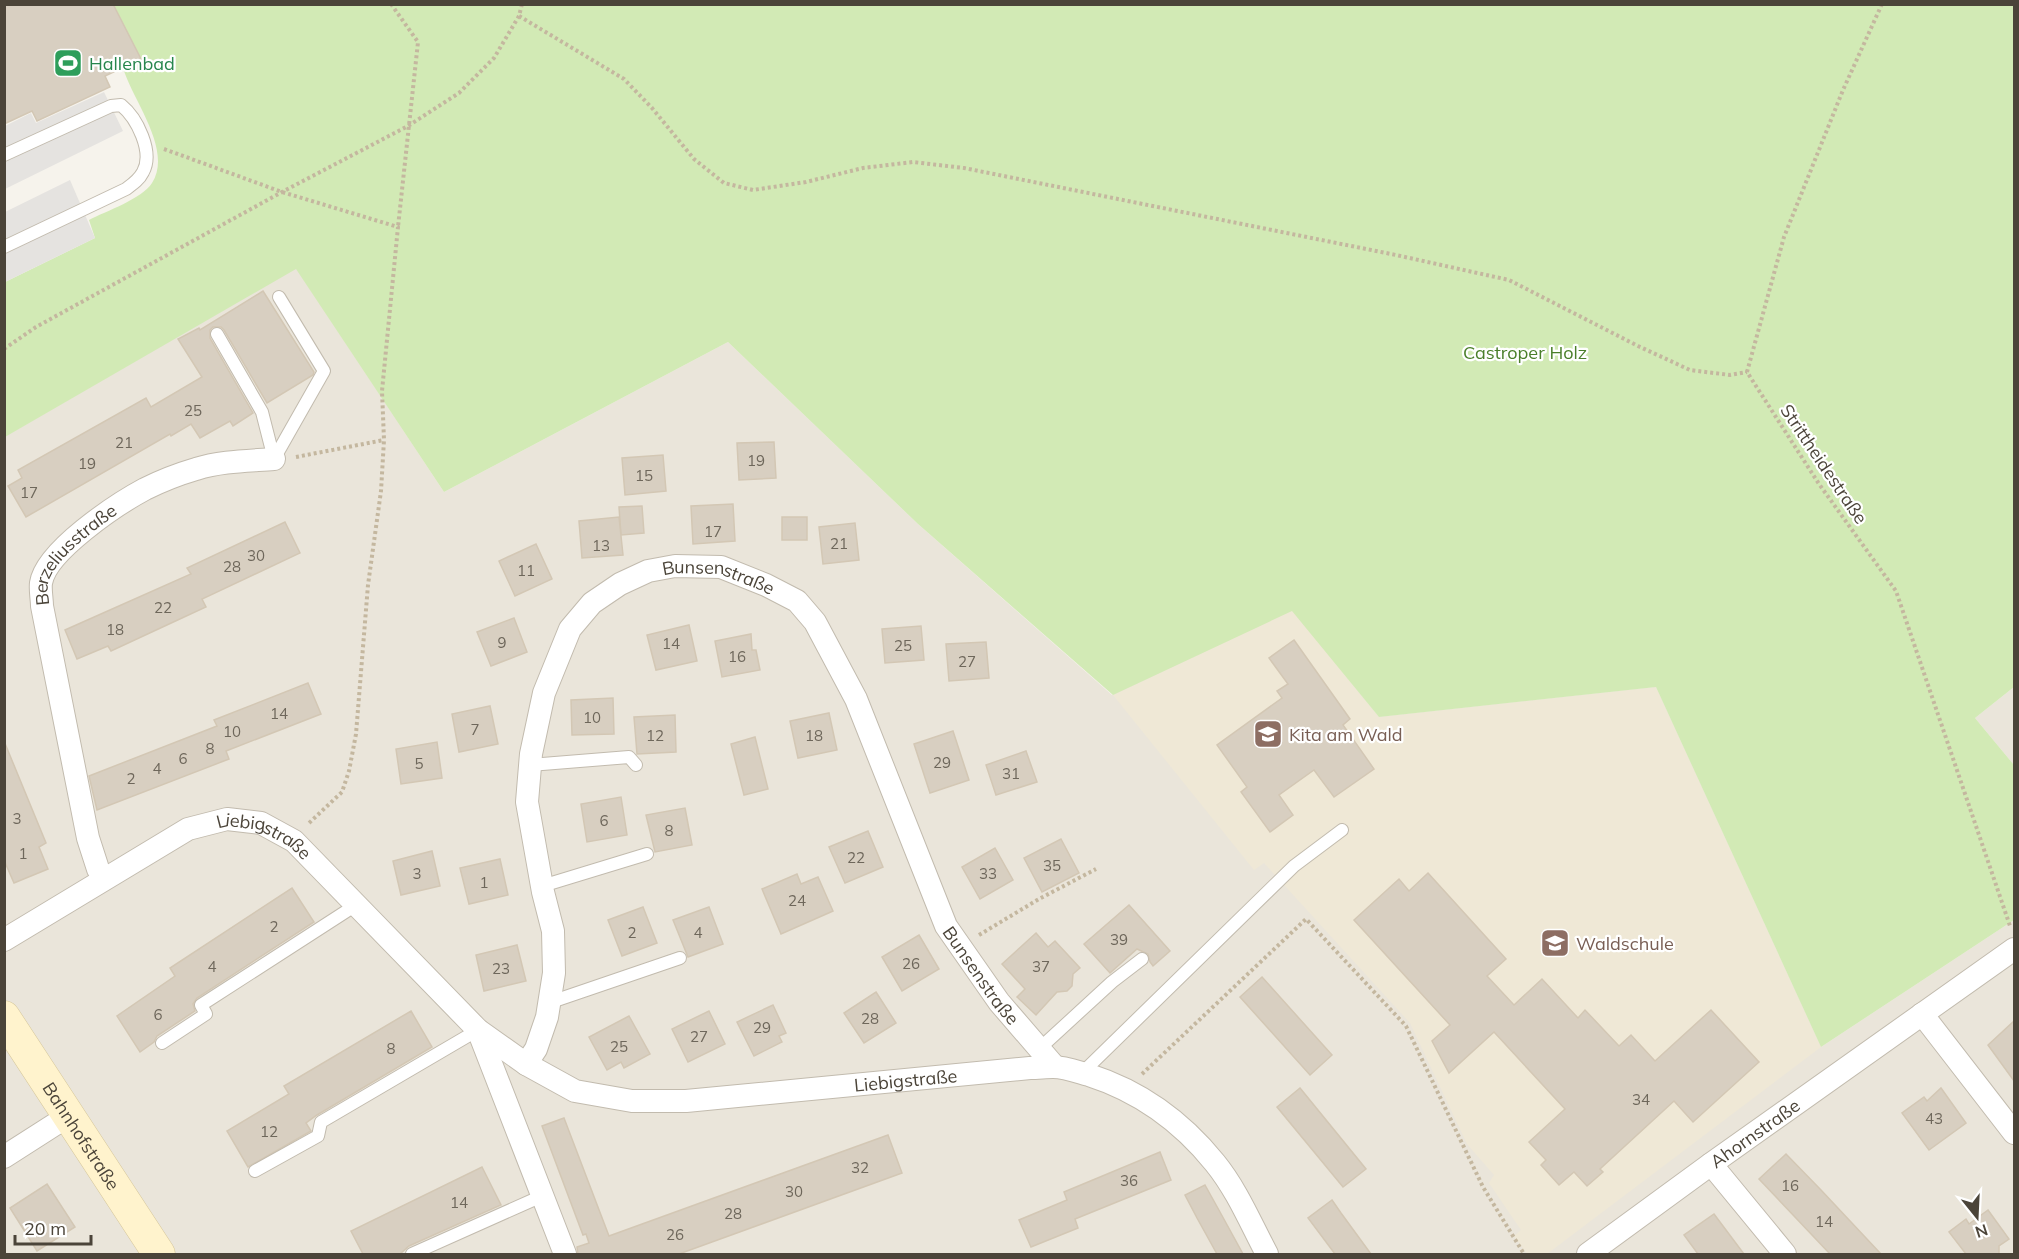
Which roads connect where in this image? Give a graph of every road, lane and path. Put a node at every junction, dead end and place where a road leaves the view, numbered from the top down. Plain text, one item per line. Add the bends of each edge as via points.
1 (391, 4) edge
2 (522, 4) edge
3 (1882, 4) edge
4 (519, 15) junction
5 (408, 126) junction
6 (146, 145) junction
7 (4, 155) edge
8 (282, 192) junction
9 (398, 227) junction
10 (4, 246) edge
11 (279, 297) dead end
12 (217, 334) dead end
13 (4, 349) edge
14 (1747, 372) junction
15 (384, 440) junction
16 (274, 459) junction
17 (530, 765) junction
18 (636, 765) dead end
19 (1342, 830) dead end
20 (294, 842) junction
21 (647, 854) dead end
22 (1096, 869) dead end
23 (104, 879) junction
24 (542, 886) junction
25 (356, 905) junction
26 (2011, 927) dead end
27 (4, 940) edge
28 (960, 946) junction
29 (2014, 949) edge
30 (680, 958) dead end
31 (1142, 960) dead end
32 (551, 1002) junction
33 (1922, 1014) junction
34 (4, 1017) edge
35 (478, 1030) junction
36 (162, 1043) dead end
37 (1039, 1049) junction
38 (526, 1064) junction
39 (1054, 1067) junction
40 (1082, 1073) junction
41 (1126, 1089) junction
42 (68, 1116) junction
43 (2014, 1133) edge
44 (4, 1157) edge
45 (1711, 1164) junction
46 (255, 1171) dead end
47 (542, 1196) junction
48 (159, 1254) edge
49 (412, 1254) edge
50 (565, 1254) edge
51 (1267, 1254) edge
52 (1524, 1254) edge
53 (1588, 1254) edge
54 (1785, 1254) edge

1 - 5 path via 418,42
2 - 4 path
3 - 14 path via 1784,237
4 - 5 path via 494,58 459,93
4 - 14 path via 624,79 694,159 724,183 753,190 913,162 964,168 1509,280 1690,370 1730,375
5 - 8 path
5 - 9 path
6 - 7 lane via 131,113 121,105 111,106
6 - 8 path
6 - 10 lane via 144,172 136,182
8 - 9 path
8 - 13 path via 36,327
9 - 15 path via 382,391
11 - 16 lane via 324,371
12 - 16 lane via 262,411
14 - 26 path, Strittheidestraße via 1819,484 1896,591
15 - 16 path
15 - 20 path via 356,734 349,771 342,792
16 - 23 street, Berzeliusstraße via 198,468 146,488 65,546 50,563 41,583 42,606 88,838
17 - 18 lane via 629,757
17 - 24 street, Bunsenstraße via 527,802
17 - 28 street, Bunsenstraße via 544,693 570,629 592,603 648,571 675,566 721,567 766,585 796,601 815,622 828,645 856,699 946,926
19 - 40 lane via 1294,866
20 - 23 street, Liebigstraße via 261,823 227,819 188,829
20 - 25 street, Liebigstraße
21 - 24 lane
22 - 28 path
23 - 27 street, Liebigstraße
24 - 32 street, Bunsenstraße via 553,931
25 - 35 street, Liebigstraße
25 - 36 lane via 201,1005 206,1014
28 - 37 street, Bunsenstraße via 999,1002
29 - 33 street, Ahornstraße
30 - 32 lane
31 - 37 lane
32 - 38 street, Bunsenstraße via 536,1049
33 - 43 street
33 - 45 street, Ahornstraße
34 - 42 main road, Bahnhofstraße
35 - 38 street, Liebigstraße
35 - 46 lane via 321,1122 318,1136
35 - 47 street, Liebigstraße
37 - 39 street, Bunsenstraße
38 - 39 street, Liebigstraße via 575,1091 632,1101 686,1101
39 - 40 street, Liebigstraße
40 - 41 street, Liebigstraße
41 - 51 street, Liebigstraße via 1163,1112 1216,1163
41 - 52 path via 1306,919 1406,1026 1483,1187
42 - 44 street
42 - 48 main road, Bahnhofstraße
45 - 53 street, Ahornstraße
45 - 54 street
47 - 49 lane
47 - 50 street, Liebigstraße

